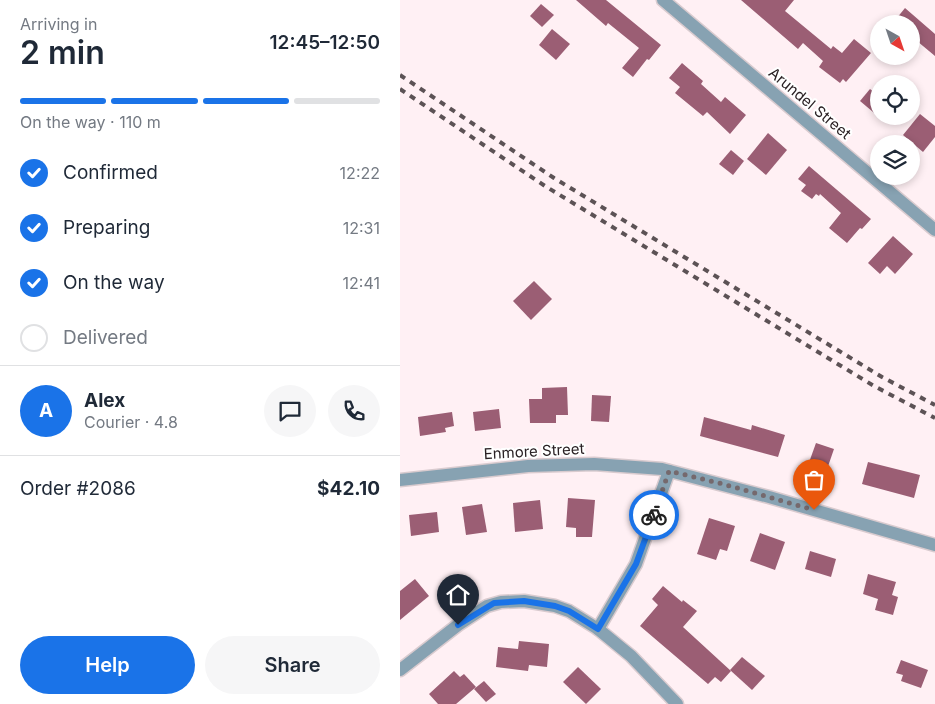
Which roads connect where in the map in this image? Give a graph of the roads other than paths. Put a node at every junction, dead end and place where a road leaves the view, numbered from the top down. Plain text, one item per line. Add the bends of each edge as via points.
1 (664, 0) edge
2 (935, 230) edge
3 (669, 471) junction
4 (400, 480) edge
5 (935, 545) edge
6 (598, 629) junction
7 (400, 670) edge
8 (677, 704) edge

1 - 2 street, Arundel Street
3 - 4 street, Enmore Street via 594,464 528,466
3 - 5 street, Enmore Street
3 - 6 street via 636,564
6 - 7 street via 555,606 524,601 501,602 487,606 458,625
6 - 8 street via 641,666

